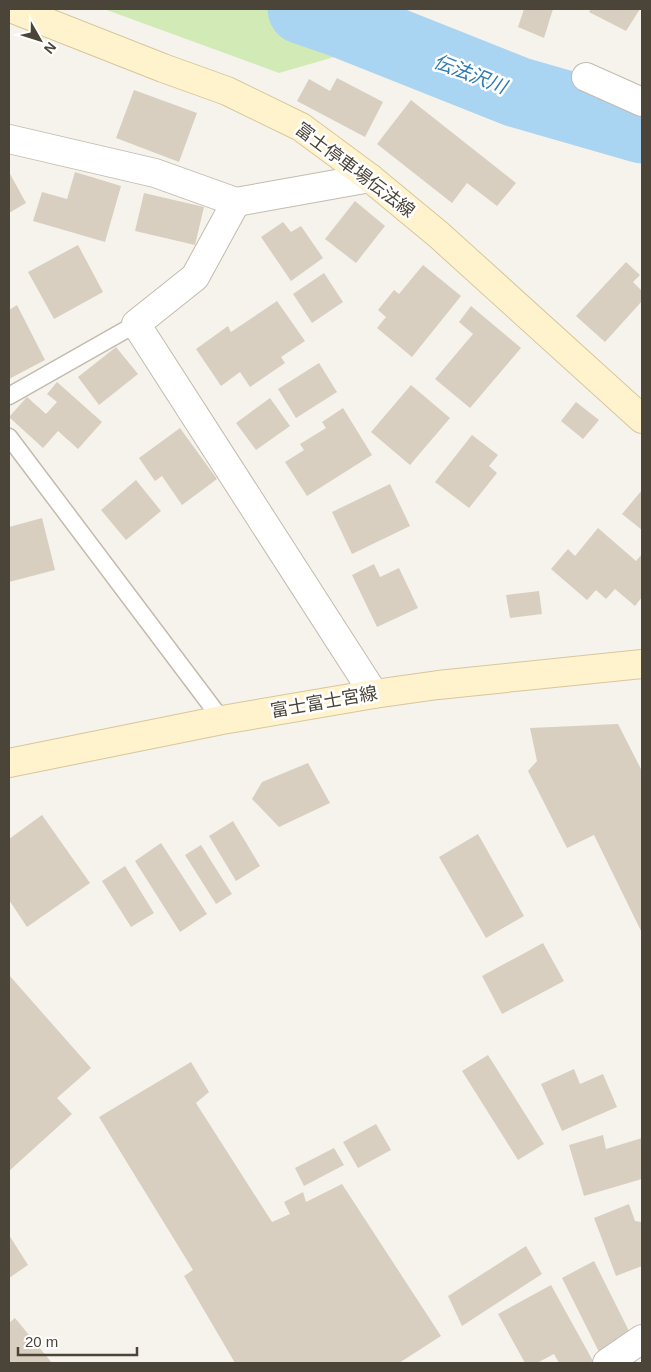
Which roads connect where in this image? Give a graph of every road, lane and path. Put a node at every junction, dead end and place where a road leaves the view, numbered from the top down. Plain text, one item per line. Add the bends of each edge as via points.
1 (13, 9) edge
2 (586, 77) dead end
3 (642, 102) edge
4 (9, 139) edge
5 (370, 178) junction
6 (236, 202) junction
7 (136, 324) junction
8 (9, 396) edge
9 (642, 419) edge
10 (9, 437) edge
11 (642, 664) edge
12 (374, 694) junction
13 (222, 720) junction
14 (9, 763) edge
15 (642, 1339) edge
16 (608, 1363) edge

1 - 5 main road, 富士停車場伝法線 via 227,91 301,127
2 - 3 street
4 - 6 street via 155,173
5 - 6 street
5 - 9 main road, 富士停車場伝法線 via 439,235
6 - 7 street via 195,277
7 - 8 lane
7 - 12 street
10 - 13 lane
11 - 12 main road, 富士富士宮線
12 - 13 main road, 富士富士宮線
13 - 14 main road, 富士富士宮線
15 - 16 street

